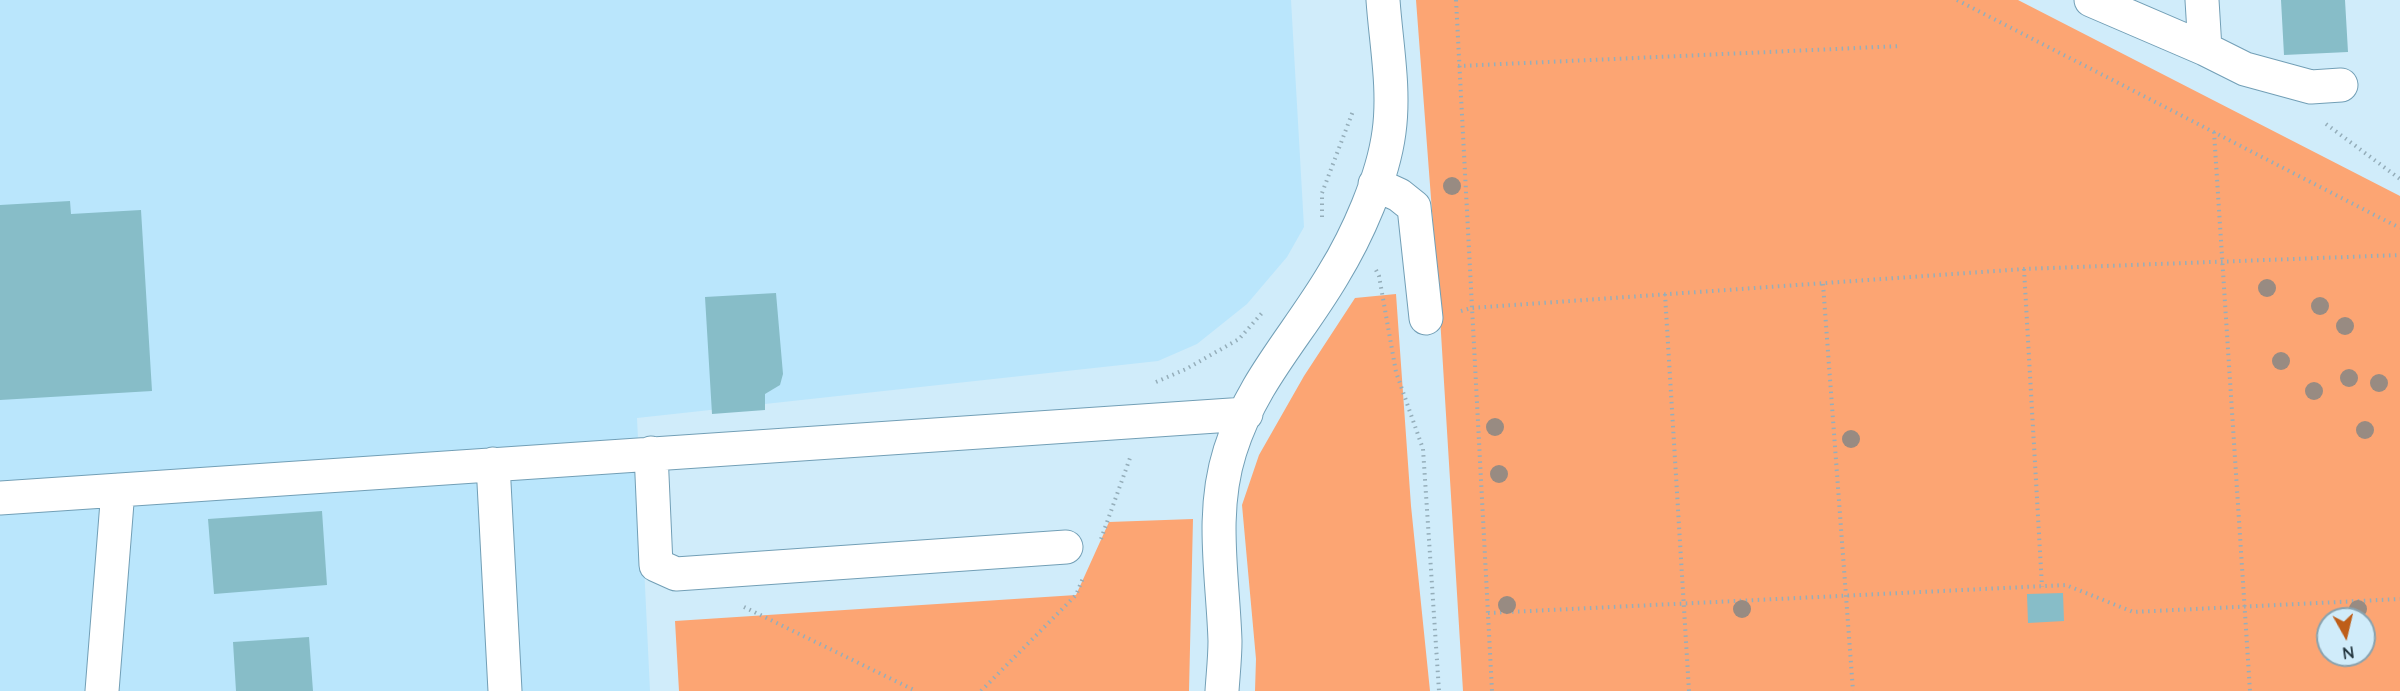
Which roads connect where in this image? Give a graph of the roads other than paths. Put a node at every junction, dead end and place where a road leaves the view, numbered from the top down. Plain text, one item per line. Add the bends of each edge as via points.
1 (1383, 0) edge
2 (2091, 0) edge
3 (2202, 0) edge
4 (2205, 49) junction
5 (2341, 84) dead end
6 (1375, 184) junction
7 (1426, 318) road end
8 (1246, 414) junction
9 (651, 453) junction
10 (493, 464) junction
11 (118, 490) junction
12 (0, 498) edge
13 (1066, 547) dead end
14 (102, 691) edge
15 (505, 691) edge
16 (1222, 691) edge

1 - 6 street via 1389,132
2 - 4 street
3 - 4 street
4 - 5 street via 2245,69 2311,87
6 - 7 street via 1414,207
6 - 8 street via 1333,276 1268,368
8 - 9 street
8 - 16 street via 1230,451 1221,489 1218,552 1225,643
9 - 10 street
9 - 13 street via 656,565 676,574
10 - 11 street
10 - 15 street
11 - 12 street
11 - 14 street

